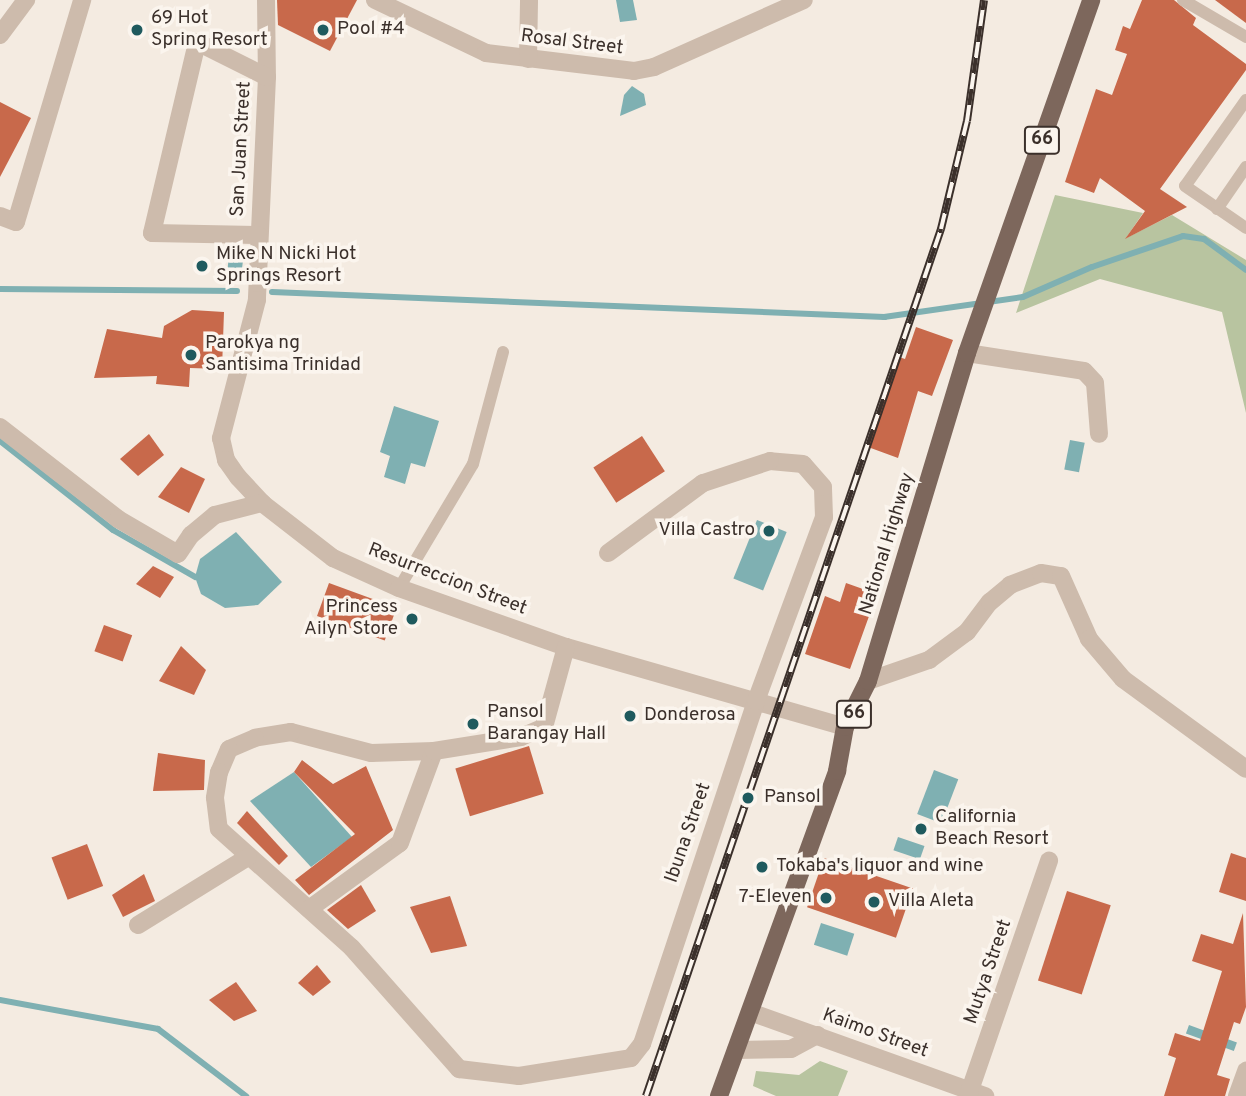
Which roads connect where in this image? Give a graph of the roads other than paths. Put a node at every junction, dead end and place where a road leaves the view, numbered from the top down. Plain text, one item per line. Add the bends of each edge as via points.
1 (26, 0) edge
2 (82, 0) edge
3 (266, 0) edge
4 (375, 0) edge
5 (529, 0) edge
6 (804, 0) edge
7 (1091, 0) edge
8 (1183, 0) edge
9 (0, 36) edge
10 (1246, 37) edge
11 (528, 59) junction
12 (267, 77) junction
13 (1246, 100) edge
14 (1246, 167) edge
15 (1217, 209) junction
16 (0, 216) edge
17 (1246, 228) edge
18 (258, 235) junction
19 (257, 300) joint
20 (503, 352) dead end
21 (967, 353) junction
22 (0, 427) edge
23 (1100, 433) dead end
24 (262, 503) junction
25 (608, 553) dead end
26 (399, 589) junction
27 (566, 647) junction
28 (868, 681) junction
29 (756, 701) junction
30 (845, 727) junction
31 (434, 751) junction
32 (1246, 769) edge
33 (248, 857) junction
34 (1049, 861) dead end
35 (309, 909) junction
36 (138, 925) dead end
37 (750, 1012) junction
38 (817, 1035) junction
39 (736, 1050) junction
40 (1246, 1070) edge
41 (975, 1094) edge
42 (719, 1096) edge
43 (1237, 1096) edge

1 - 9 street
2 - 16 street via 16,222
3 - 12 street, San Juan Street
4 - 11 street, Rosal Street via 452,41 486,53
5 - 11 street
6 - 11 street, Rosal Street via 644,69
7 - 21 main road, National Highway / 66
8 - 10 lane
12 - 18 street, San Juan Street
12 - 18 street via 197,42 152,233
13 - 15 lane via 1185,186
14 - 15 lane
15 - 17 lane
18 - 19 street, San Juan Street
19 - 24 street, Resurreccion Street via 221,438 226,460
20 - 26 lane via 474,464
21 - 23 street via 1084,371 1095,383
21 - 28 main road, National Highway / 66
22 - 24 street via 118,519 178,554 191,535 215,515
24 - 26 street, Resurreccion Street via 333,558
25 - 29 street, Ibuna Street via 703,483 782,459 812,471 826,497 824,517
26 - 27 street, Resurreccion Street
27 - 29 street, Resurreccion Street
27 - 31 street via 544,727 522,737
28 - 30 main road, National Highway / 66
28 - 32 street via 929,660 967,632 990,601 1010,585 1041,573 1061,576 1089,639 1123,680
29 - 30 street, Resurreccion Street
29 - 35 street, Ibuna Street via 642,1044 631,1058 519,1076 459,1069 352,948
30 - 37 main road, National Highway / 66 via 837,771
31 - 33 street, Ibuna Street via 372,753 290,732 255,738 229,750 215,798 217,817 223,836
31 - 35 street via 400,843
33 - 35 street, Ibuna Street
33 - 36 street
34 - 41 street, Mutya Street
37 - 38 street, Kaimo Street
37 - 39 main road, National Highway / 66
38 - 39 street via 791,1049
38 - 41 street, Kaimo Street
39 - 42 main road, National Highway / 66
40 - 43 street

